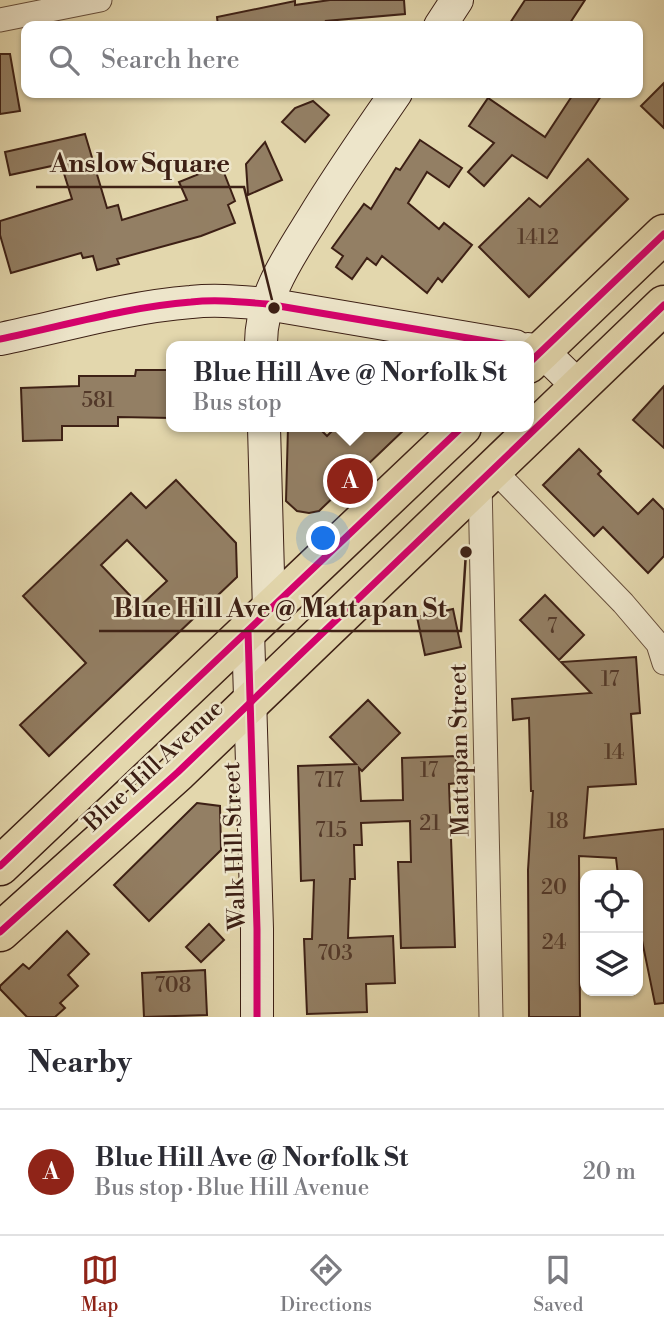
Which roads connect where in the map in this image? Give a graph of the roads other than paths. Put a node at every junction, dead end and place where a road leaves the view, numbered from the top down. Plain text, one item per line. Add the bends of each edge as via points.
1 (100, 0) edge
2 (457, 0) edge
3 (0, 20) edge
4 (443, 21) edge
5 (393, 98) edge
6 (664, 234) edge
7 (267, 304) junction
8 (664, 305) edge
9 (0, 339) edge
10 (262, 341) edge
11 (468, 341) edge
12 (534, 347) edge
13 (534, 356) edge
14 (579, 387) junction
15 (534, 430) edge
16 (264, 432) edge
17 (457, 432) edge
18 (531, 432) edge
19 (486, 475) junction
20 (259, 621) junction
21 (664, 663) edge
22 (249, 704) junction
23 (0, 866) edge
24 (0, 932) edge
25 (257, 1017) edge
26 (491, 1017) edge

1 - 3 street
2 - 4 main road
5 - 7 main road via 292,252
6 - 12 highway
7 - 9 main road via 191,302
7 - 10 main road
7 - 11 main road
8 - 14 highway, Blue Hill Avenue
13 - 14 main road
14 - 15 highway, Blue Hill Avenue
16 - 20 main road, Walk Hill Street
17 - 20 highway, Blue Hill Avenue
18 - 19 highway, Blue Hill Avenue
19 - 21 street via 623,603 657,644
19 - 22 highway, Blue Hill Avenue
19 - 26 street, Mattapan Street
20 - 22 main road, Walk Hill Street
20 - 23 highway, Blue Hill Avenue
22 - 24 highway, Blue Hill Avenue
22 - 25 main road, Walk Hill Street

